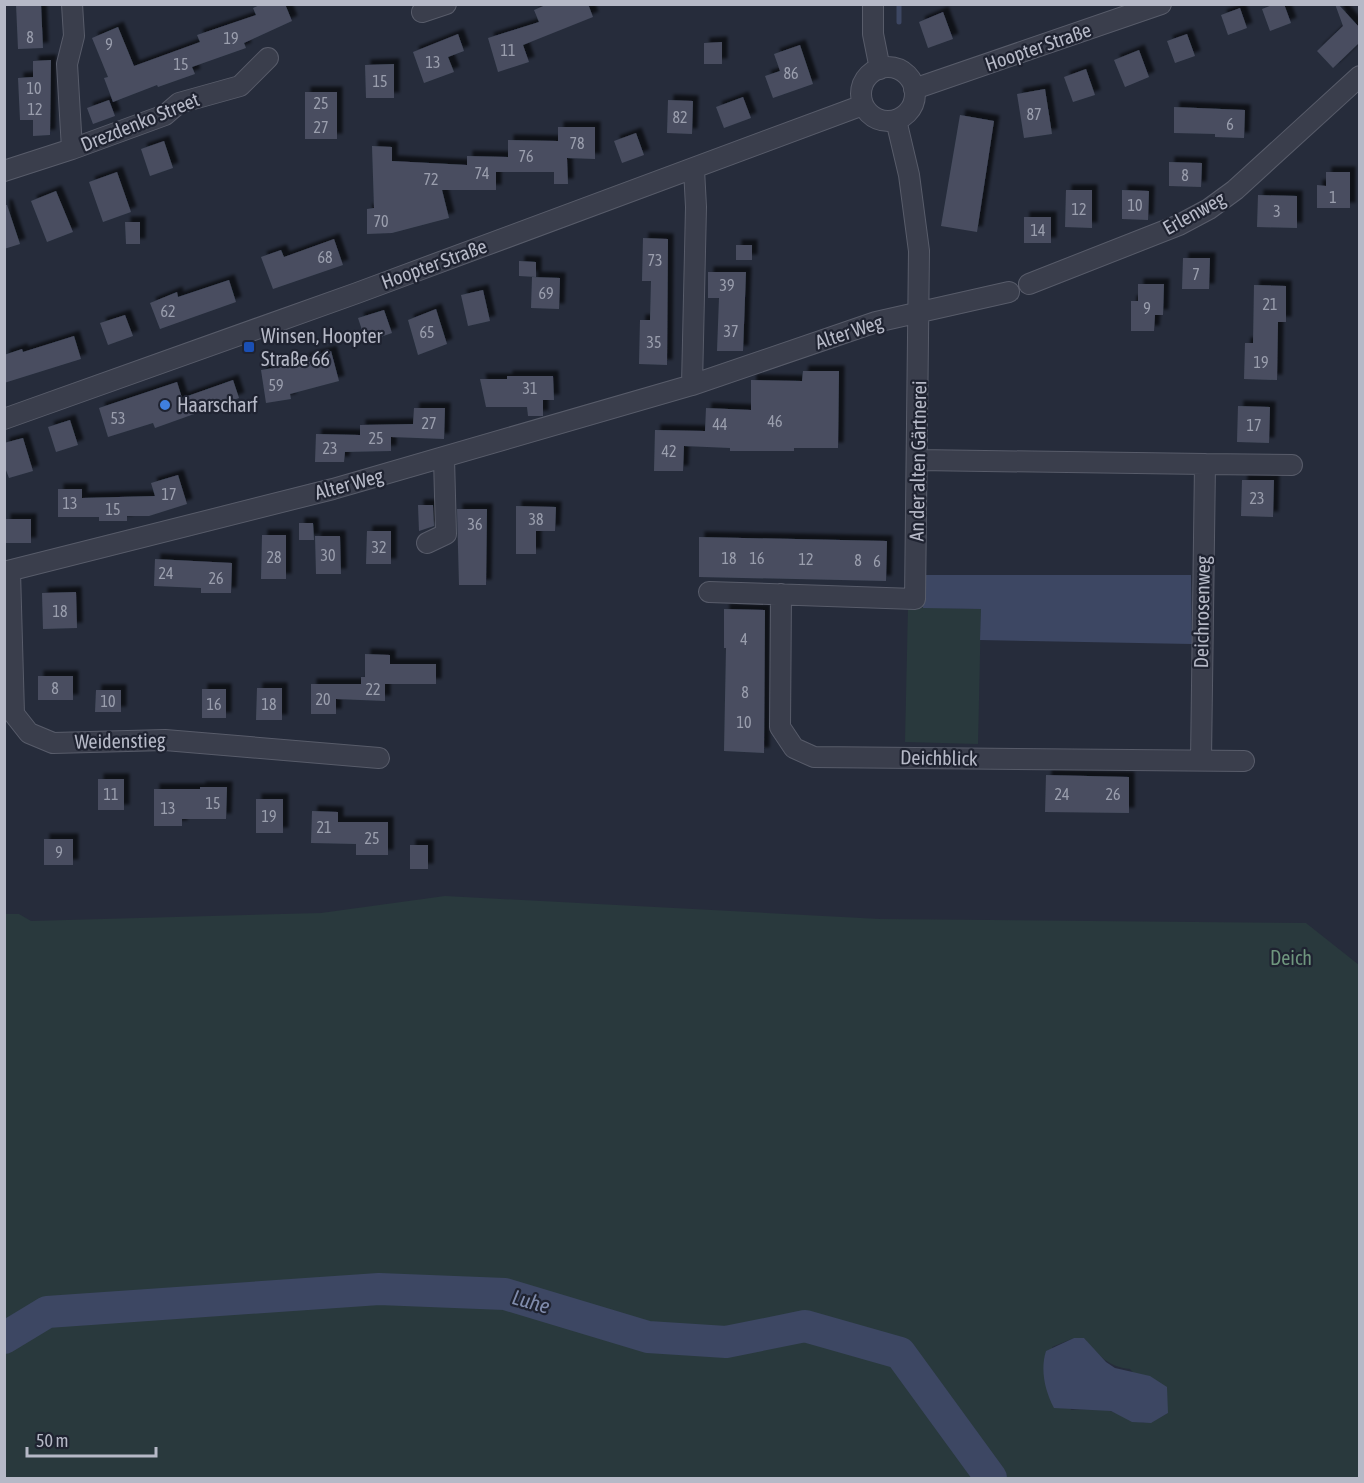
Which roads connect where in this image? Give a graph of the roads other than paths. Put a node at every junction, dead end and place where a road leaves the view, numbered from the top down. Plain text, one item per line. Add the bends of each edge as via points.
1 (72, 4) edge
2 (446, 4) edge
3 (873, 4) edge
4 (1161, 4) edge
5 (422, 12) dead end
6 (268, 58) dead end
7 (880, 69) junction
8 (1359, 76) edge
9 (914, 89) junction
10 (863, 105) junction
11 (896, 120) junction
12 (72, 149) junction
13 (693, 169) junction
14 (4, 171) edge
15 (1029, 284) dead end
16 (1009, 292) dead end
17 (921, 312) junction
18 (692, 385) junction
19 (4, 419) edge
20 (444, 458) junction
21 (918, 460) junction
22 (1205, 464) junction
23 (1292, 465) dead end
24 (427, 543) dead end
25 (7, 572) edge
26 (710, 592) dead end
27 (781, 594) junction
28 (379, 758) dead end
29 (1201, 760) junction
30 (1244, 761) dead end

1 - 12 street, Drezdenko Street via 74,36 67,64
2 - 5 street
3 - 7 street via 873,34
4 - 9 street, Hoopter Straße
6 - 12 street, Drezdenko Street via 240,86 179,103 165,115
7 - 9 street via 898,69
7 - 10 street via 872,72 861,87
8 - 15 street, Erlenweg via 1209,209 1179,225
9 - 11 street via 911,108
10 - 11 street via 876,119
10 - 13 street, Hoopter Straße
11 - 17 street, An der alten Gärtnerei via 918,240
12 - 14 street, Drezdenko Street
13 - 18 street via 696,207
13 - 19 street, Hoopter Straße
16 - 17 street, Alter Weg
17 - 18 street, Alter Weg via 876,322
17 - 21 street, An der alten Gärtnerei
18 - 20 street, Alter Weg
20 - 24 street via 446,534
20 - 25 street, Alter Weg
21 - 22 street
21 - 27 street, An der alten Gärtnerei via 915,599
22 - 23 street
22 - 29 street, Deichrosenweg
25 - 28 street, Weidenstieg via 14,714 29,734 53,742 165,740
26 - 27 street, An der alten Gärtnerei
27 - 29 street, Deichblick via 780,727 794,748 814,757
29 - 30 street, Deichblick

